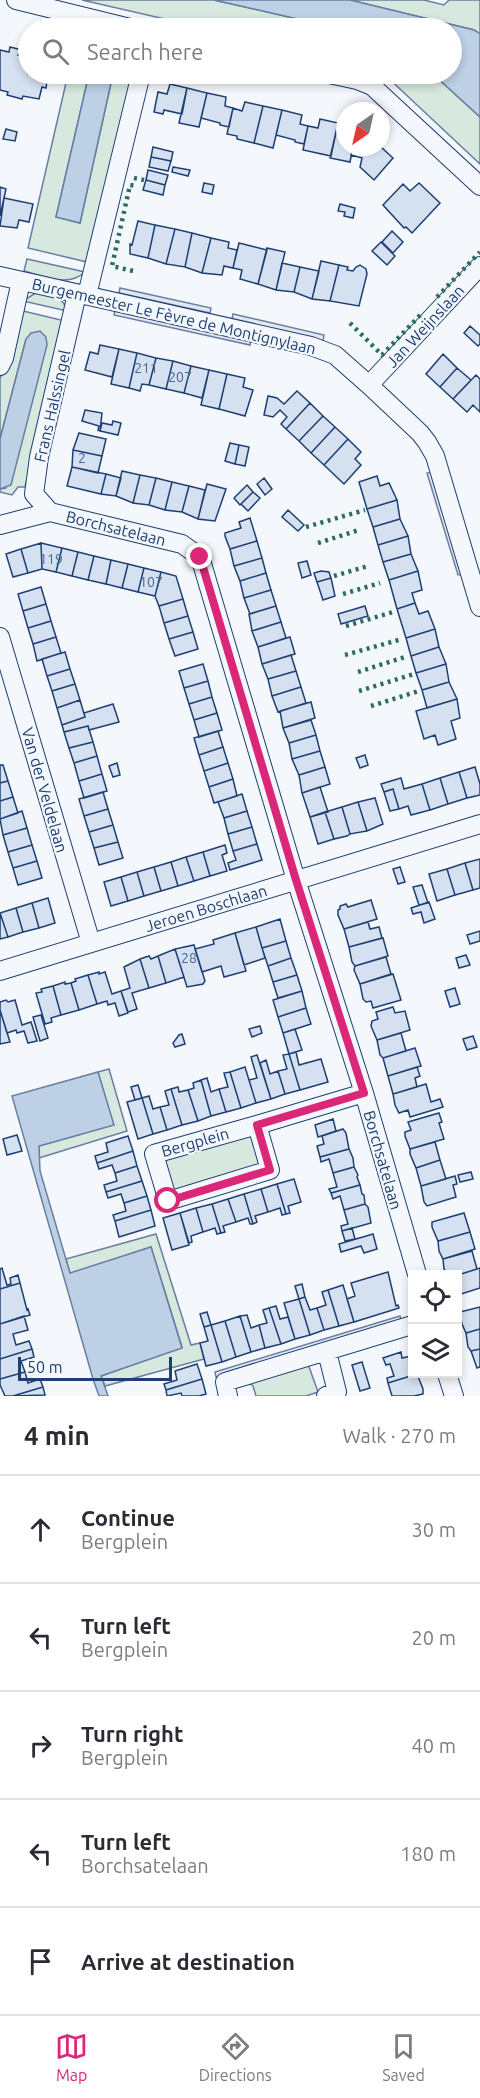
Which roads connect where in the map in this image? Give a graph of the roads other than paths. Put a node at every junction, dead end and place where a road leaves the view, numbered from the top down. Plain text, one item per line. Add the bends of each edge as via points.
1 (16, 0) edge
2 (89, 18) edge
3 (138, 84) edge
4 (367, 84) edge
5 (480, 186) edge
6 (480, 266) edge
7 (0, 276) edge
8 (21, 281) junction
9 (82, 295) junction
10 (0, 366) edge
11 (369, 385) junction
12 (50, 512) junction
13 (0, 525) edge
14 (480, 607) edge
15 (0, 637) edge
16 (480, 824) edge
17 (296, 880) junction
18 (90, 943) junction
19 (0, 971) edge
20 (364, 1093) junction
21 (257, 1125) junction
22 (416, 1270) edge
23 (408, 1326) edge
24 (327, 1352) junction
25 (448, 1378) edge
26 (228, 1396) edge
27 (326, 1396) edge
28 (454, 1396) edge

1 - 2 street
3 - 9 street, Frans Halssingel
4 - 5 street
6 - 11 street, Jan Weijnslaan
7 - 8 street, Burgemeester Le Fèvre de Montignylaan
8 - 9 street, Burgemeester Le Fèvre de Montignylaan
8 - 10 street
9 - 11 street, Burgemeester Le Fèvre de Montignylaan via 311,346 335,355
9 - 12 street, Frans Halssingel via 34,490
11 - 14 street, Burgemeester Le Fèvre de Montignylaan via 420,433 435,456
12 - 13 street, Borchsatelaan
12 - 17 street, Borchsatelaan via 182,544 200,557
15 - 18 street, Van der Veldelaan
16 - 17 street, Jeroen Boschlaan
17 - 18 street, Jeroen Boschlaan
17 - 20 street, Borchsatelaan
18 - 19 street, Jeroen Boschlaan
20 - 21 street, Bergplein
20 - 22 street, Borchsatelaan
21 - 21 street, Bergplein via 270,1170 168,1201 154,1154
23 - 24 street
24 - 26 street via 225,1382
24 - 27 street via 337,1392
25 - 28 street

